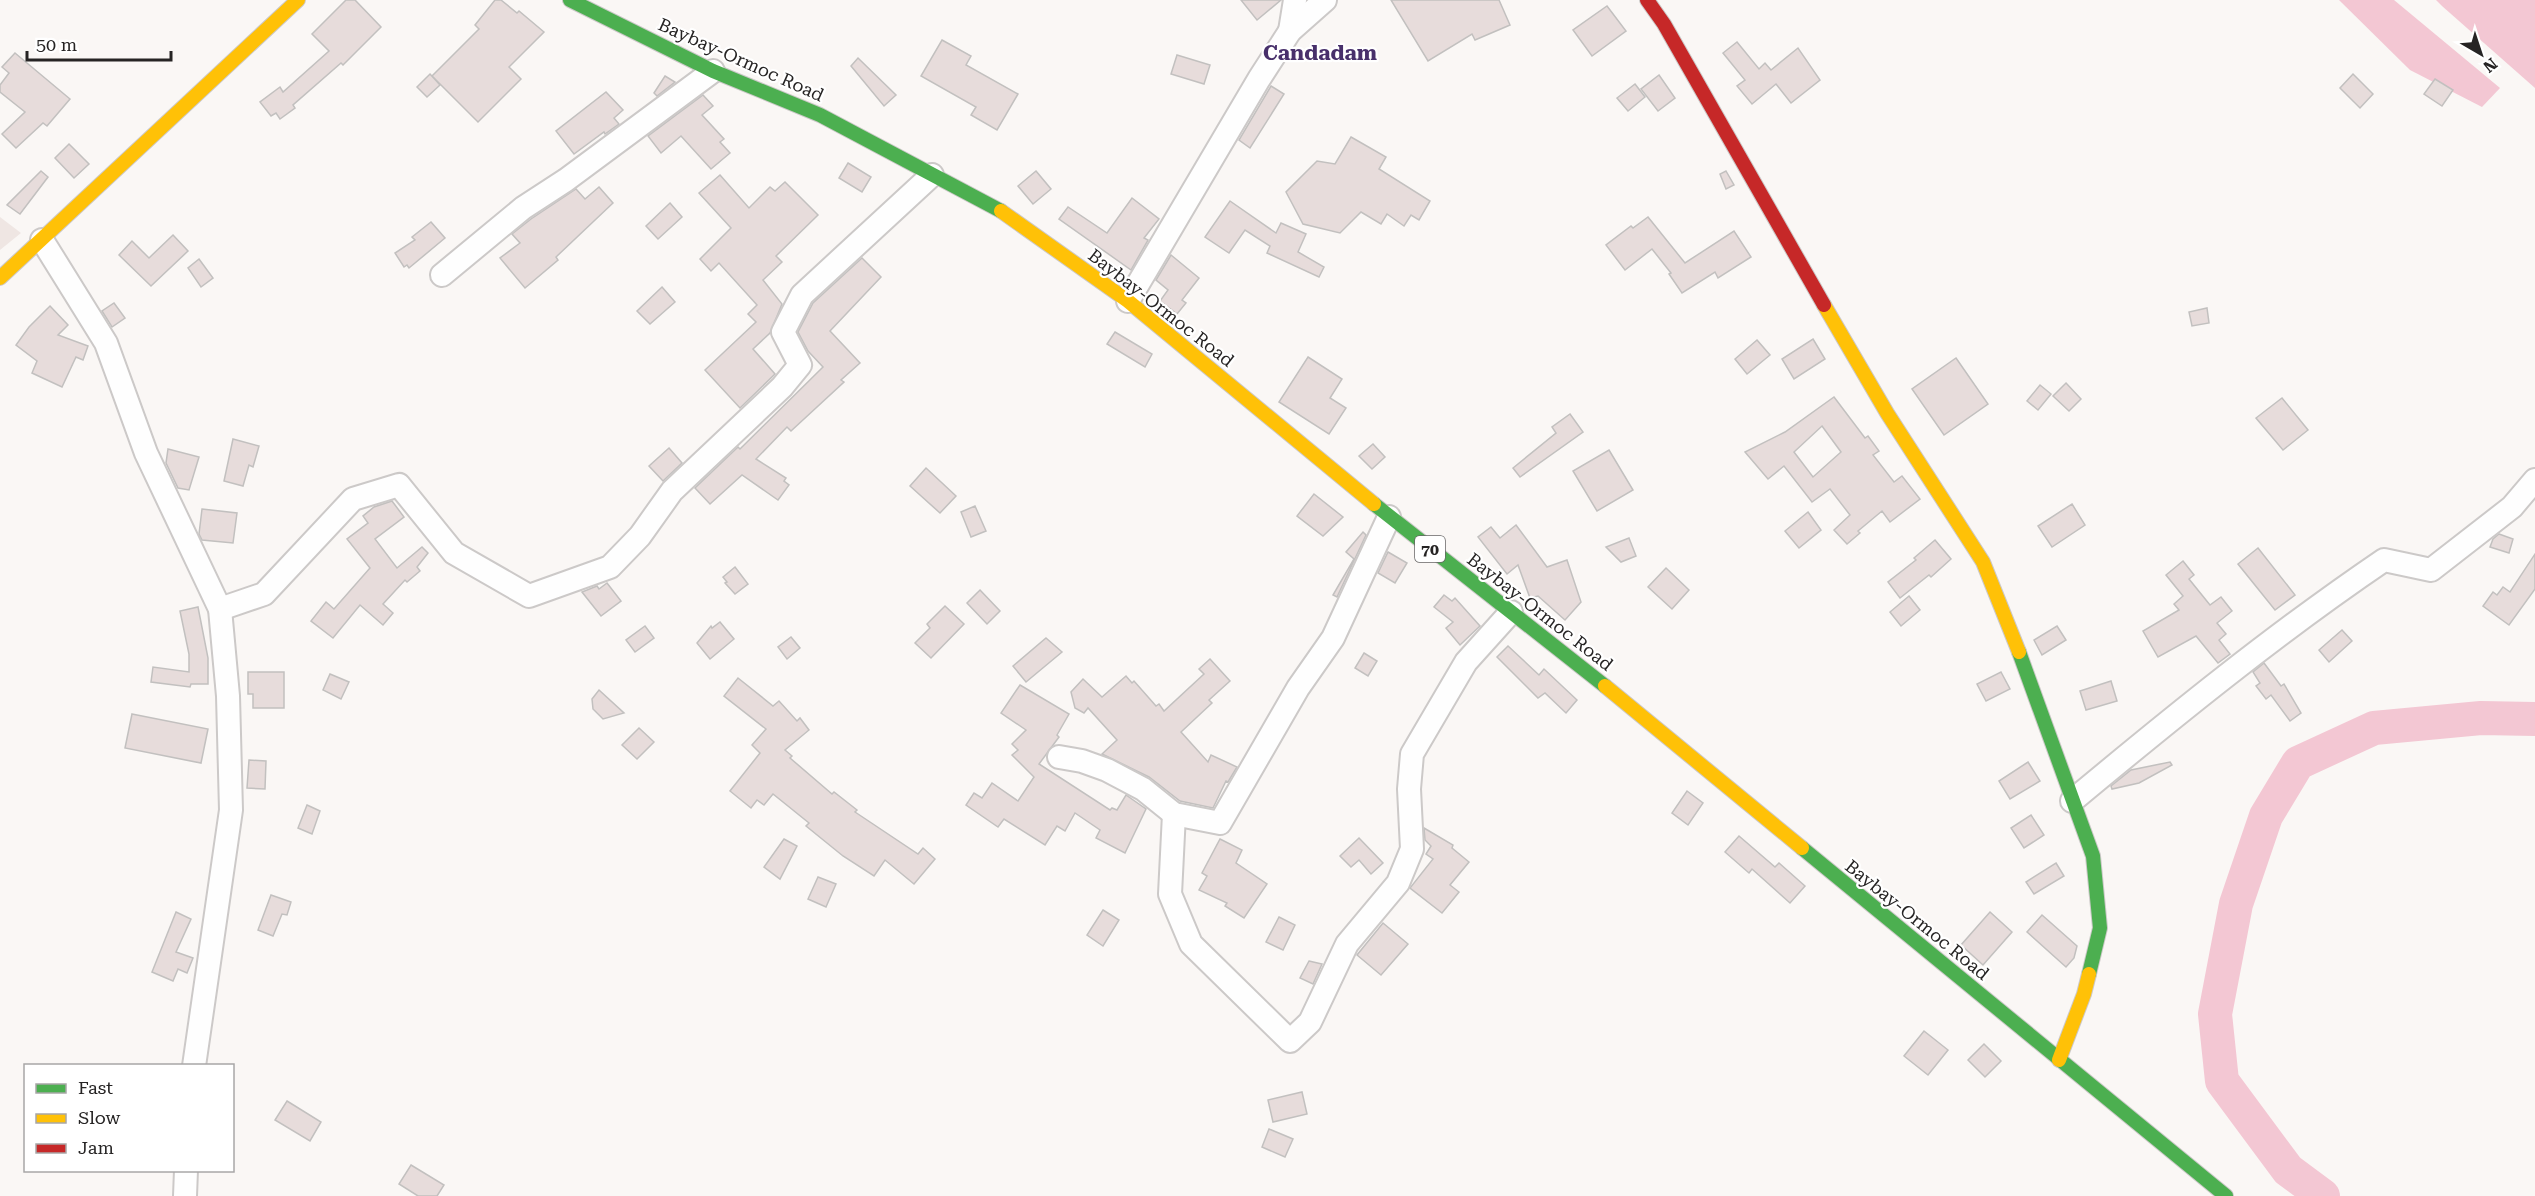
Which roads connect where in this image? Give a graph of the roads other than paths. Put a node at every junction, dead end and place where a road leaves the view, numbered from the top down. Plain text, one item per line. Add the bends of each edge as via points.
1 (298, 0) edge
2 (570, 0) edge
3 (1295, 0) edge
4 (1325, 0) edge
5 (1647, 0) edge
6 (1290, 31) junction
7 (713, 71) junction
8 (932, 175) junction
9 (42, 240) junction
10 (442, 275) dead end
11 (0, 278) edge
12 (1128, 301) junction
13 (2535, 480) edge
14 (1389, 517) junction
15 (220, 609) junction
16 (1511, 612) junction
17 (1059, 757) dead end
18 (2072, 801) junction
19 (1174, 814) junction
20 (2059, 1060) junction
21 (194, 1064) edge
22 (186, 1172) edge
23 (185, 1196) edge
24 (2226, 1196) edge

1 - 9 main road
2 - 7 main road, Baybay-Ormoc Road / 70
3 - 6 street
4 - 6 street
5 - 18 main road via 1887,413 1983,562
6 - 12 street
7 - 8 main road, Baybay-Ormoc Road / 70 via 820,115
7 - 10 street via 523,208
8 - 12 main road, Baybay-Ormoc Road / 70 via 1012,217
8 - 15 street via 802,295 783,332 800,365 782,387 672,491 640,536 610,567 529,596 454,553 399,485 353,500 264,594
9 - 11 main road
9 - 15 street via 106,344 146,453
12 - 14 main road, Baybay-Ormoc Road / 70
13 - 18 street via 2512,507 2431,570 2384,560 2323,601
14 - 16 main road, Baybay-Ormoc Road / 70
14 - 19 street via 1333,638 1298,688 1220,823
15 - 21 street via 228,696 231,810
16 - 19 street via 1466,662 1412,754 1412,849 1398,883 1347,944 1311,1022 1290,1041 1191,944 1170,894
16 - 20 main road, Baybay-Ormoc Road / 70
17 - 19 street via 1107,770 1143,789
18 - 20 main road via 2093,856 2100,928 2084,994
20 - 24 main road, Baybay-Ormoc Road / 70
22 - 23 street

